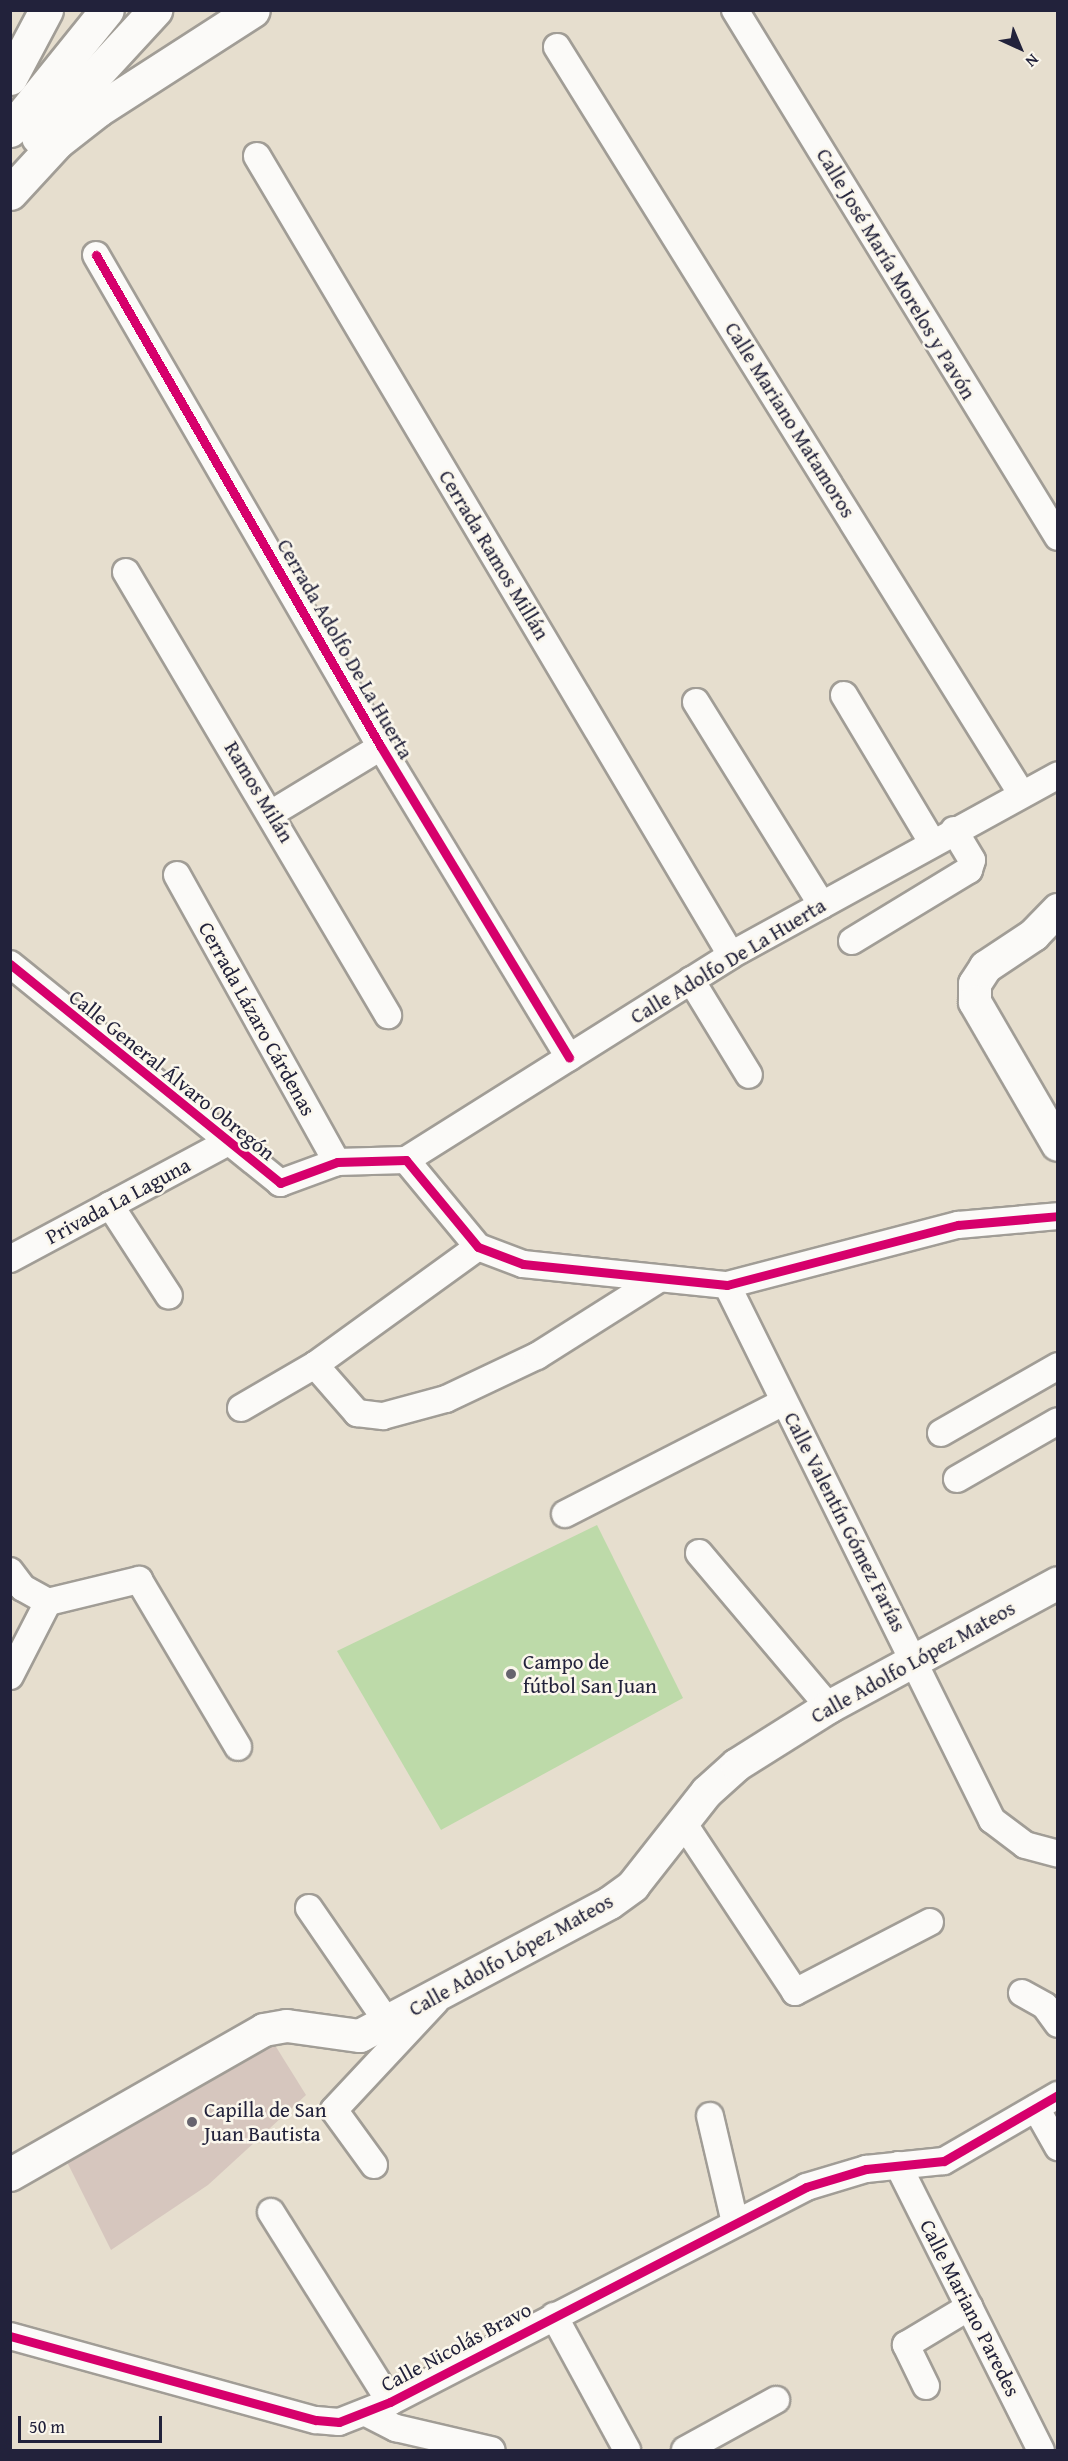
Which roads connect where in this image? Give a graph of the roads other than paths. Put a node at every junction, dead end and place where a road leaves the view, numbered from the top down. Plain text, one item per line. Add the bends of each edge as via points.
1 (46, 10) edge
2 (107, 10) edge
3 (155, 10) edge
4 (253, 10) edge
5 (735, 10) edge
6 (557, 48) dead end
7 (10, 78) edge
8 (10, 130) edge
9 (257, 156) dead end
10 (10, 167) edge
11 (10, 193) edge
12 (96, 255) dead end
13 (1058, 537) edge
14 (126, 572) dead end
15 (844, 695) dead end
16 (696, 702) dead end
17 (381, 747) junction
18 (1058, 775) edge
19 (1021, 793) junction
20 (272, 813) junction
21 (954, 830) junction
22 (932, 842) junction
23 (177, 875) dead end
24 (822, 905) junction
25 (1058, 910) edge
26 (852, 942) dead end
27 (731, 955) junction
28 (10, 964) edge
29 (690, 980) junction
30 (387, 1015) dead end
31 (569, 1057) junction
32 (749, 1075) dead end
33 (1055, 1134) edge
34 (226, 1143) junction
35 (406, 1160) junction
36 (337, 1162) junction
37 (110, 1205) junction
38 (1058, 1216) edge
39 (478, 1247) junction
40 (10, 1259) edge
41 (657, 1280) junction
42 (727, 1285) junction
43 (169, 1296) dead end
44 (315, 1365) junction
45 (1058, 1366) edge
46 (784, 1402) junction
47 (241, 1408) dead end
48 (1058, 1421) edge
49 (941, 1433) dead end
50 (957, 1479) dead end
51 (565, 1514) dead end
52 (699, 1553) dead end
53 (1058, 1583) edge
54 (15, 1585) edge
55 (48, 1602) junction
56 (914, 1659) junction
57 (10, 1676) edge
58 (829, 1707) junction
59 (238, 1747) dead end
60 (682, 1821) junction
61 (1058, 1854) edge
62 (309, 1908) dead end
63 (930, 1922) dead end
64 (446, 1991) junction
65 (1022, 1993) dead end
66 (387, 2023) junction
67 (1058, 2024) edge
68 (1047, 2101) edge
69 (710, 2116) dead end
70 (1058, 2147) edge
71 (375, 2165) dead end
72 (898, 2165) junction
73 (10, 2175) edge
74 (271, 2212) dead end
75 (735, 2223) junction
76 (969, 2307) junction
77 (554, 2316) junction
78 (10, 2336) edge
79 (926, 2386) dead end
80 (776, 2400) dead end
81 (390, 2402) junction
82 (366, 2413) junction
83 (491, 2451) edge
84 (627, 2451) edge
85 (685, 2451) edge
86 (1041, 2451) edge

1 - 7 highway
2 - 8 highway
3 - 10 highway
4 - 11 highway via 98,110 57,142
5 - 13 street, Calle José María Morelos y Pavón
6 - 19 street, Calle Mariano Matamoros
9 - 27 street, Cerrada Ramos Millán
12 - 17 street, Cerrada Adolfo De La Huerta
14 - 20 street, Ramos Milán
15 - 22 street
16 - 24 street
17 - 20 street
17 - 31 street, Cerrada Adolfo De La Huerta
18 - 19 street, Calle Adolfo De La Huerta
19 - 21 street, Calle Adolfo De La Huerta
20 - 30 street, Ramos Milán
21 - 22 street, Calle Adolfo De La Huerta
21 - 26 street via 972,860 969,870
22 - 24 street, Calle Adolfo De La Huerta
23 - 36 street, Cerrada Lázaro Cárdenas
24 - 27 street, Calle Adolfo De La Huerta
25 - 33 main road via 1034,935 986,967 975,984 975,1002
27 - 29 street, Calle Adolfo De La Huerta
28 - 34 street, Calle General Álvaro Obregón
29 - 31 street, Calle Adolfo De La Huerta
29 - 32 street
31 - 35 street, Calle Adolfo De La Huerta
34 - 36 street, Calle General Álvaro Obregón via 280,1183
34 - 37 street, Privada La Laguna
35 - 36 street, Calle General Álvaro Obregón via 367,1157
35 - 39 street
37 - 40 street, Privada La Laguna
37 - 43 street
38 - 42 street via 958,1225
39 - 41 street via 523,1264
39 - 44 street
41 - 42 street
41 - 44 street via 537,1356 446,1399 383,1416 357,1413
42 - 46 street, Calle Valentín Gómez Farías
44 - 47 street
45 - 49 street
46 - 51 street
46 - 56 street, Calle Valentín Gómez Farías
48 - 50 street
52 - 58 street
53 - 56 main road, Calle Adolfo López Mateos
54 - 55 street
55 - 57 street
55 - 59 street via 139,1580
56 - 58 main road, Calle Adolfo López Mateos
56 - 61 street, Calle Valentín Gómez Farías via 992,1820 1025,1845
58 - 60 main road, Calle Adolfo López Mateos via 738,1765
60 - 63 street via 795,1992
60 - 64 main road, Calle Adolfo López Mateos via 633,1886 610,1903
62 - 66 street
64 - 66 main road, Calle Adolfo López Mateos
64 - 71 street via 334,2110
65 - 67 street via 1045,2006
66 - 73 main road, Calle Adolfo López Mateos via 360,2036 287,2026 264,2030
68 - 70 street
68 - 72 street, Calle Nicolás Bravo via 944,2161
69 - 75 street
72 - 75 street, Calle Nicolás Bravo via 806,2187
72 - 76 street, Calle Mariano Paredes
74 - 81 street
75 - 77 street, Calle Nicolás Bravo
76 - 79 street via 906,2345
76 - 86 street, Calle Mariano Paredes
77 - 81 street, Calle Nicolás Bravo
77 - 84 street
78 - 82 street, Calle Nicolás Bravo via 316,2420 339,2422
80 - 85 street
81 - 82 street, Calle Nicolás Bravo
82 - 83 street via 396,2428

